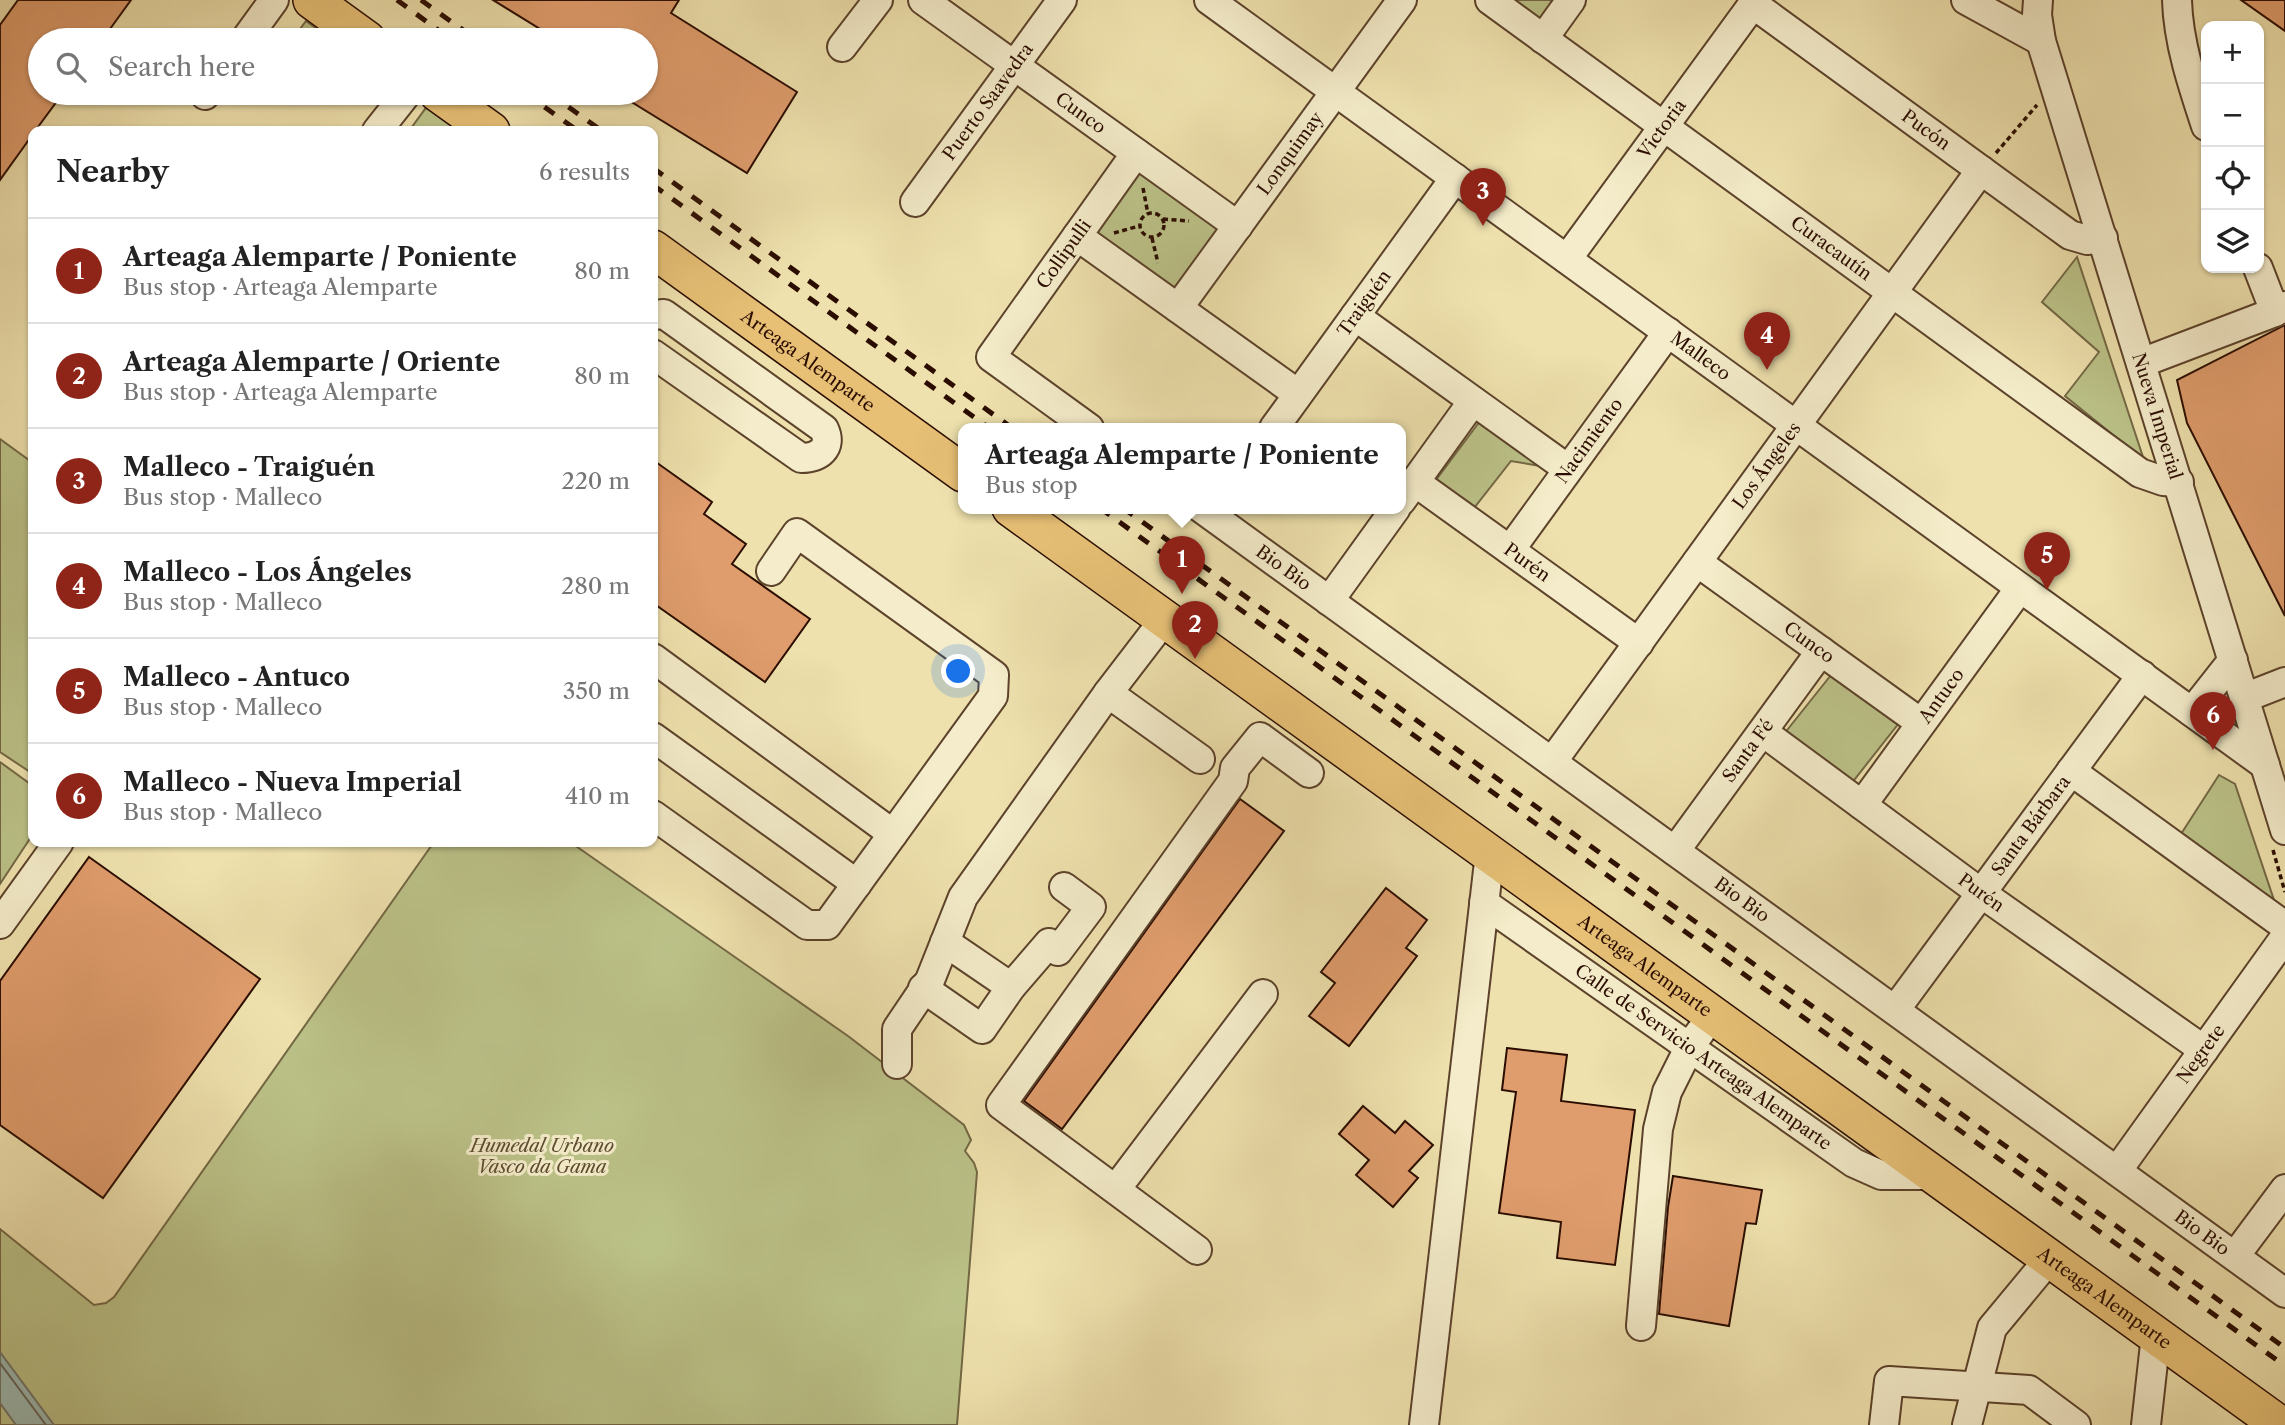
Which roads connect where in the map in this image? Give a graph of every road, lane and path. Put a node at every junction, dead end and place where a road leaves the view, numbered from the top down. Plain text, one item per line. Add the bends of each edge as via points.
1 (274, 0) edge
2 (312, 0) edge
3 (878, 0) edge
4 (923, 0) edge
5 (1062, 0) edge
6 (1402, 0) edge
7 (1490, 0) edge
8 (1571, 0) edge
9 (1966, 0) edge
10 (2038, 0) edge
11 (2177, 0) edge
12 (1754, 2) edge
13 (1222, 4) edge
14 (253, 28) edge
15 (350, 28) edge
16 (1543, 39) junction
17 (2041, 41) junction
18 (842, 47) dead end
19 (1014, 65) junction
20 (1336, 91) junction
21 (2038, 104) dead end
22 (398, 105) edge
23 (455, 105) edge
24 (2201, 109) edge
25 (381, 126) edge
26 (484, 126) edge
27 (1664, 127) junction
28 (1136, 153) junction
29 (1981, 170) junction
30 (1455, 178) junction
31 (915, 202) dead end
32 (1238, 226) junction
33 (1140, 230) joint
34 (1077, 236) junction
35 (2103, 238) junction
36 (658, 255) edge
37 (1567, 259) junction
38 (2261, 273) edge
39 (1893, 293) junction
40 (1178, 308) junction
41 (2280, 309) edge
42 (658, 315) edge
43 (1355, 316) junction
44 (1668, 332) junction
45 (658, 358) edge
46 (2141, 363) junction
47 (1298, 394) junction
48 (1473, 401) junction
49 (1082, 423) edge
50 (1278, 423) edge
51 (1797, 425) junction
52 (958, 469) edge
53 (1568, 469) junction
54 (2179, 482) junction
55 (1408, 492) edge
56 (1019, 514) edge
57 (1213, 514) edge
58 (1392, 514) edge
59 (1510, 550) junction
60 (1697, 562) junction
61 (771, 571) dead end
62 (2020, 587) junction
63 (1329, 601) junction
64 (1164, 620) junction
65 (1639, 643) junction
66 (1821, 651) junction
67 (2233, 660) junction
68 (658, 662) edge
69 (2141, 675) junction
70 (2285, 682) edge
71 (1108, 693) junction
72 (2244, 698) junction
73 (2192, 712) junction
74 (1308, 723) junction
75 (1921, 723) junction
76 (1763, 732) junction
77 (658, 741) edge
78 (1284, 754) junction
79 (1200, 759) dead end
80 (1552, 762) junction
81 (2265, 765) junction
82 (2071, 771) junction
83 (1309, 773) dead end
84 (1861, 805) junction
85 (658, 819) edge
86 (2285, 830) edge
87 (893, 834) junction
88 (55, 847) edge
89 (1675, 851) junction
90 (1490, 853) junction
91 (857, 884) junction
92 (1064, 887) dead end
93 (1981, 893) junction
94 (1484, 903) junction
95 (0, 924) edge
96 (2285, 926) edge
97 (2285, 937) edge
98 (946, 942) junction
99 (1011, 987) junction
100 (923, 988) junction
101 (1262, 994) dead end
102 (1895, 1010) junction
103 (1713, 1014) junction
104 (1690, 1046) junction
105 (2204, 1050) junction
106 (897, 1064) dead end
107 (2117, 1171) junction
108 (1935, 1175) junction
109 (1116, 1189) junction
110 (2285, 1189) edge
111 (1197, 1250) dead end
112 (2235, 1256) junction
113 (2050, 1258) junction
114 (2285, 1293) edge
115 (1640, 1326) dead end
116 (2157, 1335) junction
117 (1977, 1387) junction
118 (1424, 1425) edge
119 (1884, 1425) edge
120 (1967, 1425) edge
121 (2076, 1425) edge
122 (2146, 1425) edge
123 (2280, 1425) edge

1 - 14 street
2 - 15 main road
3 - 18 street
4 - 19 street, Cunco
5 - 19 street, Puerto Saavedra
6 - 20 street, Lonquimay
7 - 16 street, Curacautín
8 - 16 street
9 - 17 street
10 - 17 street, Nueva Imperial
11 - 24 street
12 - 27 street, Victoria
12 - 29 street, Pucón
13 - 20 street, Malleco
16 - 27 street, Curacautín
17 - 35 street, Nueva Imperial
19 - 28 street, Cunco
19 - 31 street, Puerto Saavedra
20 - 30 street, Malleco
20 - 32 street, Lonquimay
21 - 29 path
22 - 25 street
23 - 26 main road
27 - 37 street, Victoria
27 - 39 street, Curacautín
28 - 32 street, Cunco
28 - 34 street, Collipulli
29 - 35 street, Pucón via 2070,235
29 - 39 street, Los Ángeles
30 - 37 street, Malleco
30 - 43 street, Traiguén
32 - 40 street, Lonquimay
33 - 33 path via 1156,237 1164,228 1163,219 1148,214
34 - 40 street
34 - 49 street, Collipulli via 990,357
35 - 46 street, Nueva Imperial
36 - 52 main road, Arteaga Alemparte
37 - 44 street, Malleco
38 - 41 street
39 - 51 street, Los Ángeles
39 - 54 street, Curacautín via 2140,473
40 - 47 street
41 - 46 street
42 - 45 street via 664,314 824,429 826,446 812,458 801,458
43 - 47 street, Traiguén
43 - 48 street
44 - 51 street, Malleco
44 - 53 street, Nacimiento
46 - 54 street, Nueva Imperial
47 - 50 street, Traiguén
48 - 53 street
48 - 55 street
51 - 60 street, Los Ángeles
51 - 62 street, Malleco
53 - 59 street, Nacimiento
54 - 67 street, Nueva Imperial
55 - 59 street, Purén
56 - 64 main road, Arteaga Alemparte
57 - 63 street, Bio Bio
58 - 63 street
59 - 65 street, Purén
60 - 65 street, Los Ángeles
60 - 66 street, Cunco
61 - 87 street via 797,533 994,675 993,696
62 - 69 street, Malleco
62 - 75 street, Antuco
63 - 80 street, Bio Bio
64 - 71 street
64 - 74 main road, Arteaga Alemparte
65 - 80 street, Los Ángeles
66 - 75 street, Cunco
66 - 76 street, Santa Fé
67 - 72 street, Nueva Imperial
67 - 73 street
68 - 87 street
69 - 73 street, Malleco
69 - 82 street, Santa Bárbara
70 - 72 street
71 - 79 street
71 - 98 street via 963,897
72 - 81 street, Nueva Imperial
73 - 81 street, Malleco
74 - 78 street
74 - 90 main road, Arteaga Alemparte
75 - 84 street, Antuco
76 - 84 street, Purén
76 - 89 street, Santa Fé
77 - 91 street
78 - 83 street
78 - 109 street via 1260,737 1235,768 1233,780 1001,1105
80 - 89 street, Bio Bio
81 - 86 street, Nueva Imperial
82 - 93 street, Santa Bárbara
82 - 96 street
84 - 93 street, Purén
85 - 91 street via 807,925 827,925
87 - 91 street
88 - 95 street
89 - 102 street, Bio Bio
90 - 94 street
90 - 103 main road, Arteaga Alemparte
92 - 99 street via 1091,907 1058,951 1049,943
93 - 102 street, Santa Bárbara
93 - 105 street, Purén
94 - 104 street, Calle de Servicio Arteaga Alemparte
94 - 118 street
97 - 105 street, Negrete
98 - 99 street
98 - 100 street
99 - 100 street via 982,1029
100 - 106 street via 897,1028
101 - 109 street
102 - 107 street, Bio Bio
103 - 104 street
103 - 108 main road, Arteaga Alemparte
104 - 108 street, Calle de Servicio Arteaga Alemparte via 1854,1163 1881,1174
104 - 115 street via 1667,1092 1658,1129
105 - 107 street, Negrete
107 - 112 street, Bio Bio
108 - 113 main road, Arteaga Alemparte
109 - 111 street
110 - 112 street
112 - 114 street, Bio Bio
113 - 116 main road, Arteaga Alemparte
113 - 117 street via 1993,1328
116 - 122 street
116 - 123 main road, Arteaga Alemparte
117 - 119 street via 1889,1381
117 - 120 street
117 - 121 street via 2029,1390

